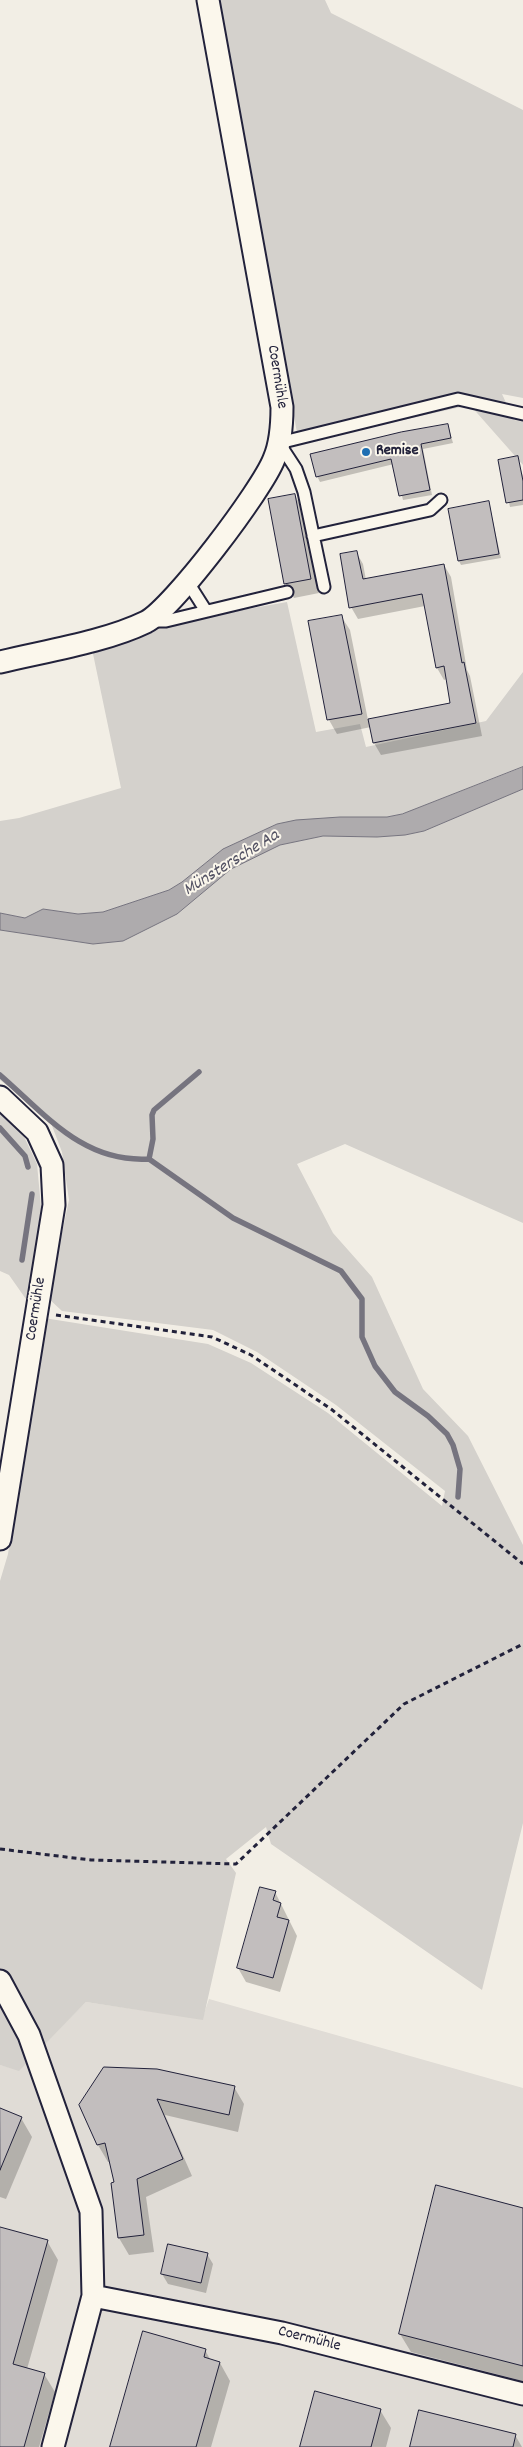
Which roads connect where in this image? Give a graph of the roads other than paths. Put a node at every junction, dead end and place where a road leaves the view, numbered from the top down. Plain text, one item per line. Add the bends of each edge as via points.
1 (208, 0) edge
2 (523, 414) edge
3 (279, 444) junction
4 (440, 500) dead end
5 (313, 536) junction
6 (187, 580) junction
7 (324, 587) dead end
8 (287, 592) dead end
9 (206, 611) junction
10 (148, 621) junction
11 (0, 662) edge
12 (0, 1097) edge
13 (0, 1538) edge
14 (0, 1981) edge
15 (93, 2296) junction
16 (523, 2394) edge
17 (52, 2447) edge

1 - 3 street, Coermühle via 282,407
2 - 3 lane via 458,400
3 - 5 lane via 296,469
3 - 6 street, Coermühle via 258,488
4 - 5 lane via 430,510
5 - 7 lane
6 - 9 lane
6 - 10 street, Coermühle
8 - 9 lane
9 - 10 lane
10 - 11 street, Coermühle via 112,634
12 - 13 street, Coermühle via 37,1132 52,1165 54,1205
14 - 15 street via 29,2035 91,2211
15 - 16 street, Coermühle via 282,2333
15 - 17 street

